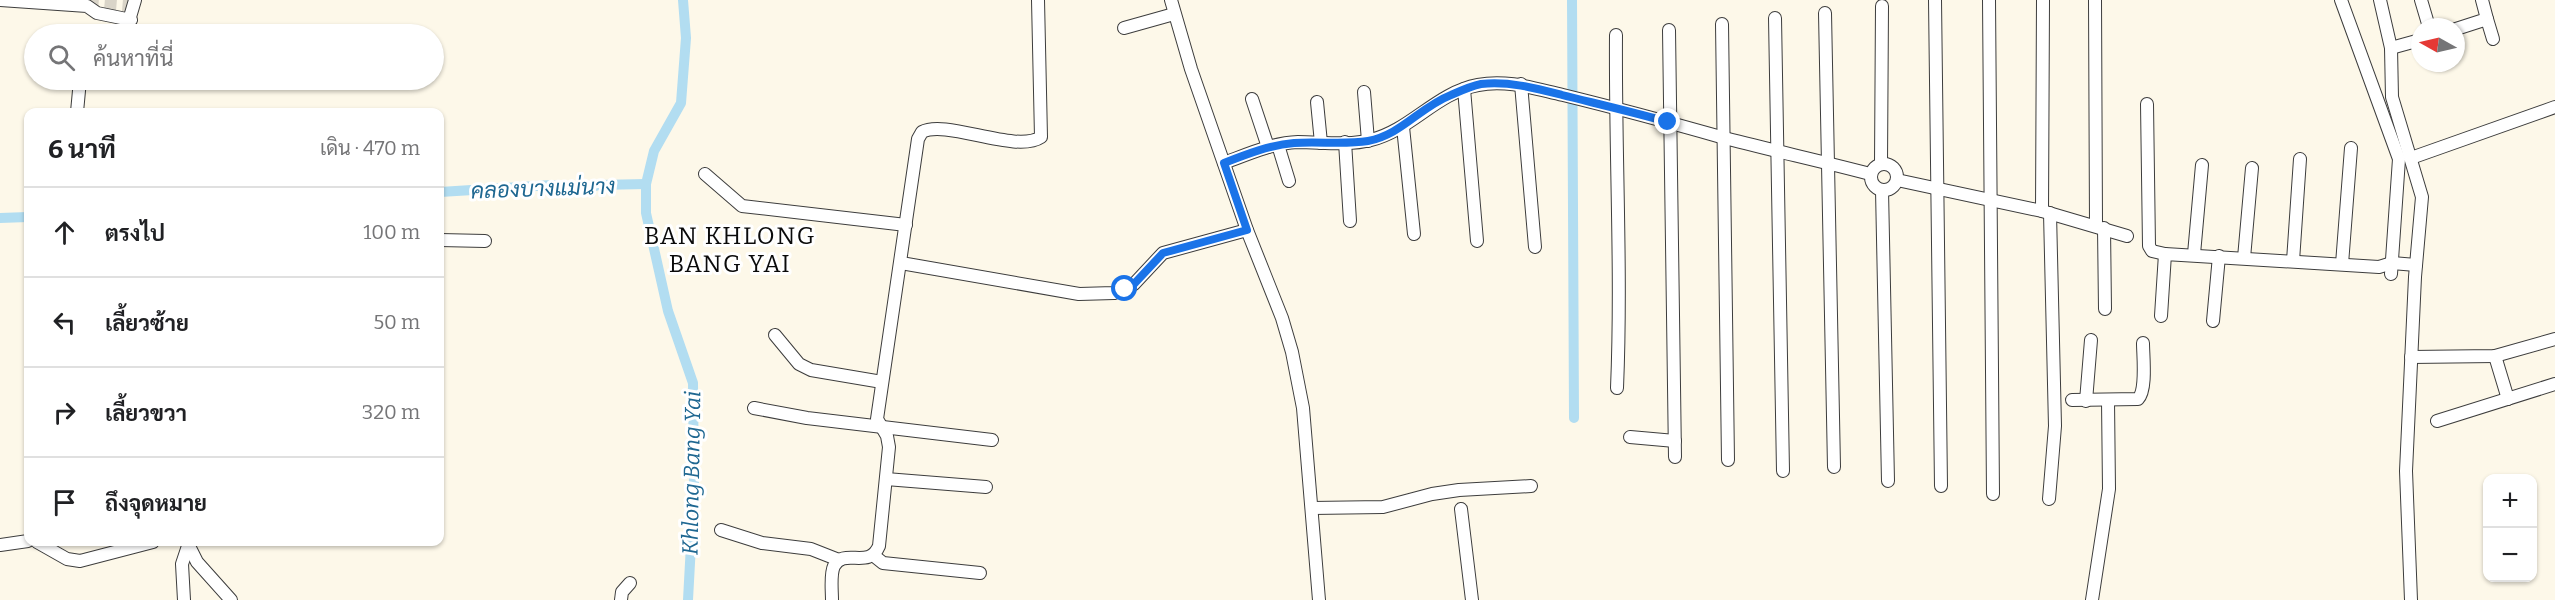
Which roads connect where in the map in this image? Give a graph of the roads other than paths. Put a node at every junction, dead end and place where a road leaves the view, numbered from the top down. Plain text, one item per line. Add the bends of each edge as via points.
1 (0, 0) edge
2 (135, 0) edge
3 (1038, 0) edge
4 (1171, 0) edge
5 (1935, 0) edge
6 (1989, 0) edge
7 (2043, 0) edge
8 (2095, 0) edge
9 (2341, 0) edge
10 (2380, 0) edge
11 (2421, 0) edge
12 (2482, 0) edge
13 (1882, 6) dead end
14 (1825, 13) dead end
15 (1174, 14) junction
16 (1775, 18) dead end
17 (2426, 18) edge
18 (131, 20) junction
19 (2487, 20) junction
20 (129, 24) edge
21 (1722, 24) dead end
22 (2465, 26) edge
23 (1124, 28) dead end
24 (1669, 30) dead end
25 (1616, 35) dead end
26 (2493, 39) dead end
27 (2411, 42) edge
28 (2391, 48) junction
29 (1521, 84) junction
30 (1464, 89) junction
31 (79, 90) edge
32 (1365, 92) dead end
33 (1252, 99) dead end
34 (1317, 102) dead end
35 (2147, 104) dead end
36 (1615, 106) junction
37 (2555, 107) edge
38 (77, 108) edge
39 (1668, 122) junction
40 (1403, 127) junction
41 (1723, 137) junction
42 (1368, 141) junction
43 (1345, 142) junction
44 (1321, 143) junction
45 (1273, 146) junction
46 (2351, 148) dead end
47 (1776, 150) junction
48 (2411, 158) junction
49 (2300, 159) dead end
50 (1224, 163) junction
51 (1829, 163) junction
52 (1881, 163) junction
53 (2202, 165) dead end
54 (2252, 168) dead end
55 (705, 174) dead end
56 (1870, 174) junction
57 (1897, 180) junction
58 (1289, 181) dead end
59 (1937, 187) junction
60 (1882, 190) junction
61 (1989, 198) junction
62 (2046, 212) junction
63 (1350, 221) dead end
64 (906, 225) junction
65 (2099, 227) junction
66 (1247, 230) junction
67 (1414, 234) dead end
68 (2127, 236) dead end
69 (444, 240) edge
70 (485, 241) dead end
71 (1478, 241) dead end
72 (1535, 247) dead end
73 (2165, 254) junction
74 (2194, 255) junction
75 (2219, 256) junction
76 (2244, 258) junction
77 (2293, 261) junction
78 (901, 263) junction
79 (2342, 264) junction
80 (2387, 268) junction
81 (2416, 271) junction
82 (2105, 309) dead end
83 (2161, 316) dead end
84 (2213, 321) dead end
85 (775, 335) dead end
86 (2555, 339) edge
87 (2091, 340) dead end
88 (2143, 343) dead end
89 (2495, 356) junction
90 (2411, 357) junction
91 (882, 382) junction
92 (2555, 384) edge
93 (1617, 388) dead end
94 (2508, 399) junction
95 (2072, 400) dead end
96 (2086, 400) junction
97 (2108, 401) junction
98 (754, 408) dead end
99 (2437, 421) dead end
100 (880, 425) junction
101 (1630, 437) dead end
102 (992, 441) dead end
103 (1675, 441) junction
104 (1675, 458) dead end
105 (1728, 460) dead end
106 (1834, 467) dead end
107 (1783, 471) dead end
108 (886, 479) junction
109 (1888, 481) dead end
110 (1531, 486) dead end
111 (1941, 486) dead end
112 (986, 488) dead end
113 (1993, 494) dead end
114 (2049, 499) dead end
115 (1312, 508) junction
116 (1461, 509) dead end
117 (721, 530) dead end
118 (24, 542) edge
119 (0, 545) edge
120 (44, 546) edge
121 (138, 546) edge
122 (187, 546) edge
123 (189, 546) edge
124 (873, 555) junction
125 (839, 560) junction
126 (980, 573) dead end
127 (630, 583) dead end
128 (184, 600) edge
129 (231, 600) edge
130 (621, 600) edge
131 (832, 600) edge
132 (1319, 600) edge
133 (1472, 600) edge
134 (2092, 600) edge
135 (2411, 600) edge

1 - 18 street via 87,6 97,13
2 - 18 street
3 - 64 street via 1041,137 1032,141 994,138 934,128 922,132
4 - 15 street
5 - 59 street
6 - 61 street
7 - 62 street
8 - 65 street
9 - 80 street via 2399,159
10 - 28 street
11 - 17 street
12 - 19 street
13 - 52 street
14 - 51 street
15 - 23 street
15 - 50 street
16 - 47 street
18 - 20 street
19 - 22 street
19 - 26 street
21 - 41 street
24 - 39 street
25 - 36 street
27 - 28 street
28 - 48 street via 2392,97
29 - 30 street
29 - 36 street
29 - 72 street
30 - 40 street via 1428,107
30 - 71 street
31 - 38 street
32 - 42 street
33 - 45 street
34 - 44 street
35 - 73 street via 2149,246 2152,251
36 - 39 street
36 - 93 street via 1620,318
37 - 48 street
39 - 41 street
39 - 103 street
40 - 42 street
40 - 67 street
41 - 47 street
41 - 105 street
42 - 43 street
43 - 44 street
43 - 63 street
44 - 45 street
45 - 50 street
45 - 58 street
46 - 79 street
47 - 51 street
47 - 107 street
48 - 81 street via 2422,197
49 - 77 street
50 - 66 street
51 - 56 street
51 - 106 street
52 - 56 street
52 - 57 street via 1891,166
53 - 74 street
54 - 76 street
55 - 64 street via 742,206
56 - 60 street via 1872,184
57 - 59 street
57 - 60 street via 1891,188
59 - 61 street
59 - 111 street
60 - 109 street
61 - 62 street
61 - 113 street
62 - 65 street
62 - 114 street via 2055,426
64 - 78 street
65 - 68 street
65 - 82 street
66 - 78 street via 1163,253 1134,284 1114,293 1079,294
66 - 115 street via 1292,352 1303,408
69 - 70 street
73 - 74 street
73 - 83 street
74 - 75 street
75 - 76 street
75 - 84 street
76 - 77 street
77 - 79 street
78 - 91 street
79 - 80 street
80 - 81 street
81 - 90 street
85 - 91 street via 799,364 811,370
86 - 89 street
87 - 96 street
88 - 97 street via 2141,396
89 - 90 street
89 - 94 street
90 - 135 street via 2406,471
91 - 100 street via 877,419
92 - 94 street
94 - 99 street
95 - 96 street
96 - 97 street
97 - 134 street via 2109,489
98 - 100 street
100 - 102 street
100 - 108 street via 889,447
101 - 103 street
103 - 104 street
108 - 112 street
108 - 124 street via 879,546
110 - 115 street via 1441,493 1383,507
115 - 132 street
116 - 133 street
117 - 125 street via 762,543 811,549
118 - 119 street
120 - 121 street via 67,560 80,561
122 - 128 street via 182,564
123 - 129 street via 210,578
124 - 125 street
124 - 126 street via 884,563
125 - 131 street via 833,571
127 - 130 street via 622,591

